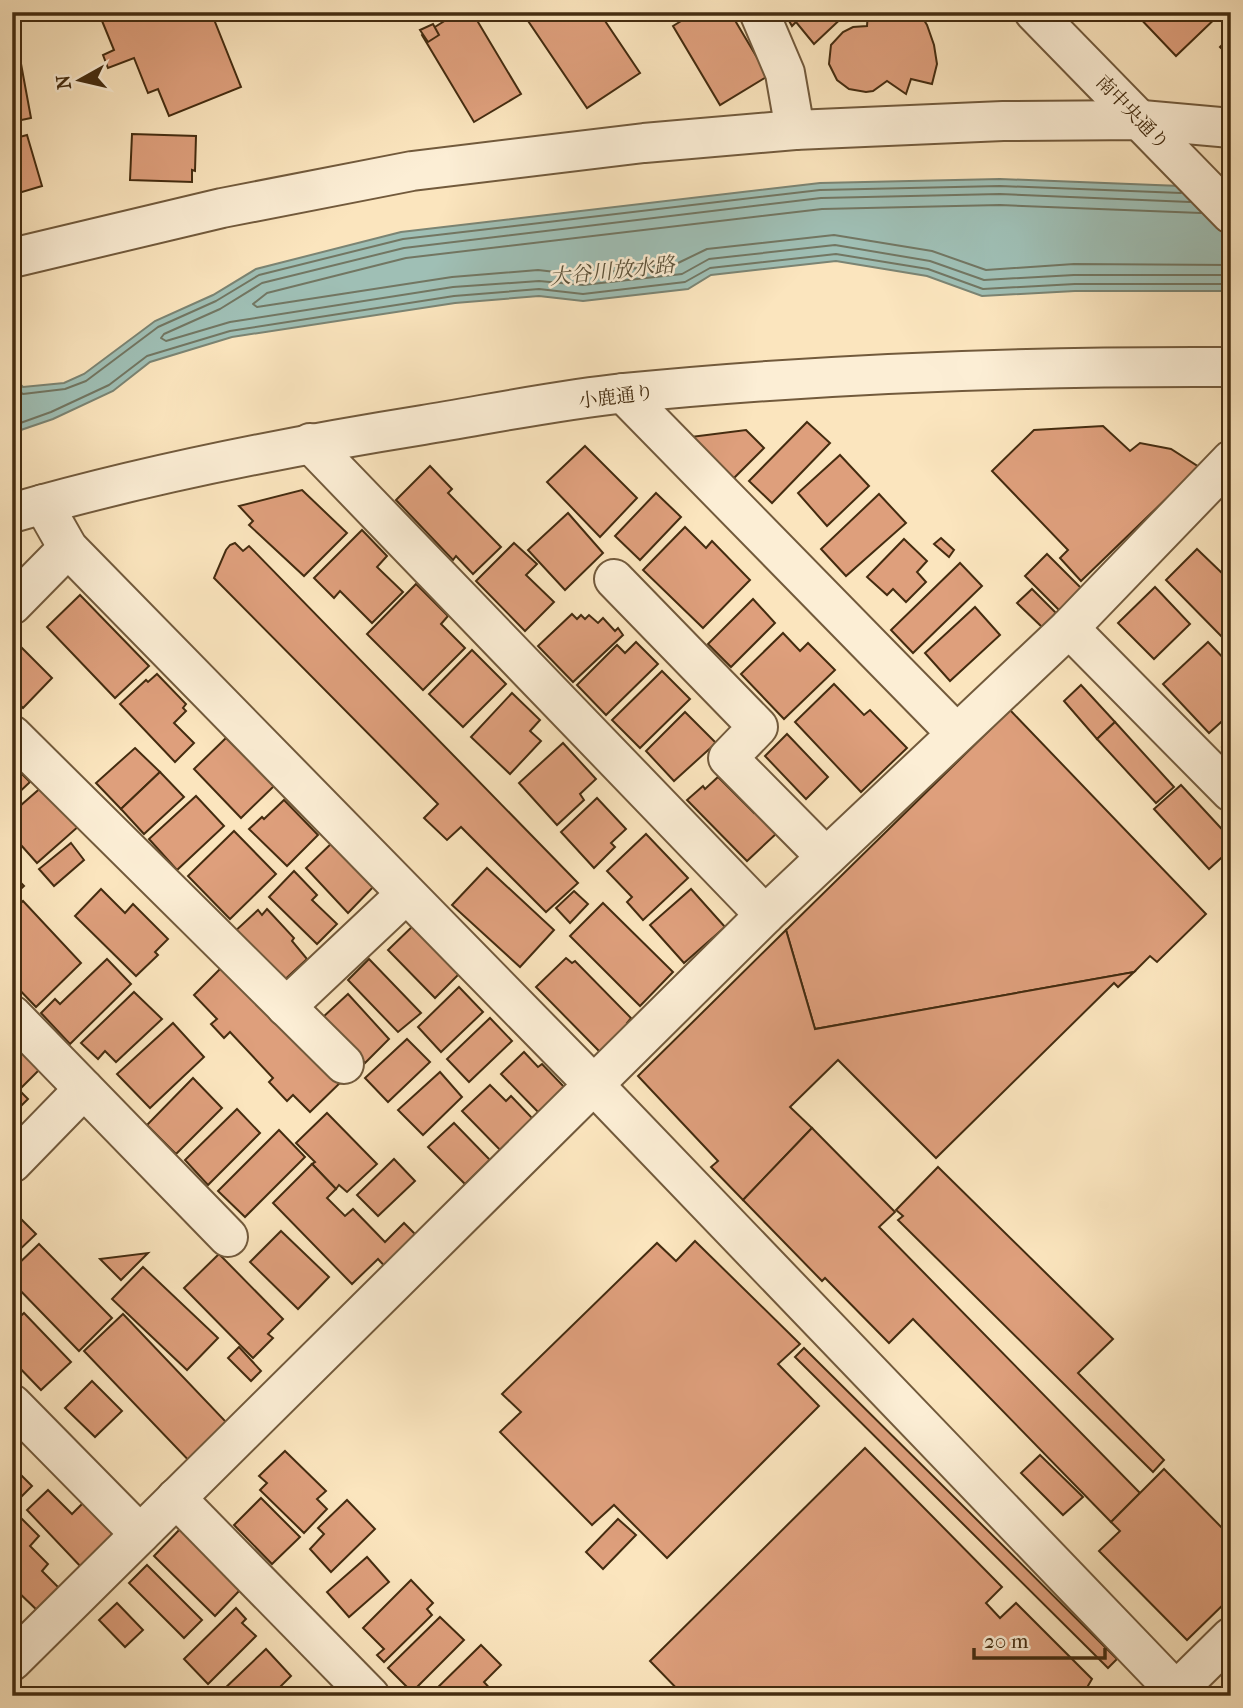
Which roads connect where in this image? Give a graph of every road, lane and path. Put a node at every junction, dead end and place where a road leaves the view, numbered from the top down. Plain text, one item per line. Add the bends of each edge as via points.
1 (759, 12) edge
2 (1034, 12) edge
3 (1142, 120) junction
4 (1231, 128) edge
5 (795, 130) junction
6 (1231, 214) edge
7 (12, 258) edge
8 (1231, 367) edge
9 (623, 393) junction
10 (310, 443) junction
11 (1224, 481) edge
12 (28, 508) edge
13 (68, 548) junction
14 (614, 579) dead end
15 (12, 605) edge
16 (1069, 628) junction
17 (956, 733) junction
18 (12, 735) edge
19 (1231, 792) edge
20 (826, 857) junction
21 (406, 894) junction
22 (765, 915) junction
23 (286, 1007) junction
24 (12, 1016) edge
25 (344, 1064) dead end
26 (594, 1085) junction
27 (84, 1089) junction
28 (12, 1163) edge
29 (228, 1237) dead end
30 (12, 1404) edge
31 (176, 1498) junction
32 (140, 1534) junction
33 (1231, 1637) edge
34 (12, 1661) edge
35 (1185, 1690) edge
36 (370, 1696) edge

1 - 5 street via 785,73
2 - 3 street, 南中央通り
3 - 4 street
3 - 5 street
3 - 6 street, 南中央通り
5 - 7 street via 412,171 222,208
8 - 9 street, 小鹿通り via 1092,366 857,375
9 - 10 street, 小鹿通り
9 - 17 street
10 - 12 street, 小鹿通り via 155,475
10 - 22 street
11 - 16 street
12 - 13 street
13 - 15 street
13 - 21 street
14 - 20 street via 758,727 727,758
16 - 17 street
16 - 19 street
17 - 20 street
18 - 23 street
20 - 22 street
21 - 23 street
21 - 26 street
22 - 26 street
23 - 25 street
24 - 27 street
26 - 31 street
26 - 35 street
27 - 28 street
27 - 29 street
30 - 32 street
31 - 32 street
31 - 36 street
32 - 34 street
33 - 35 street

